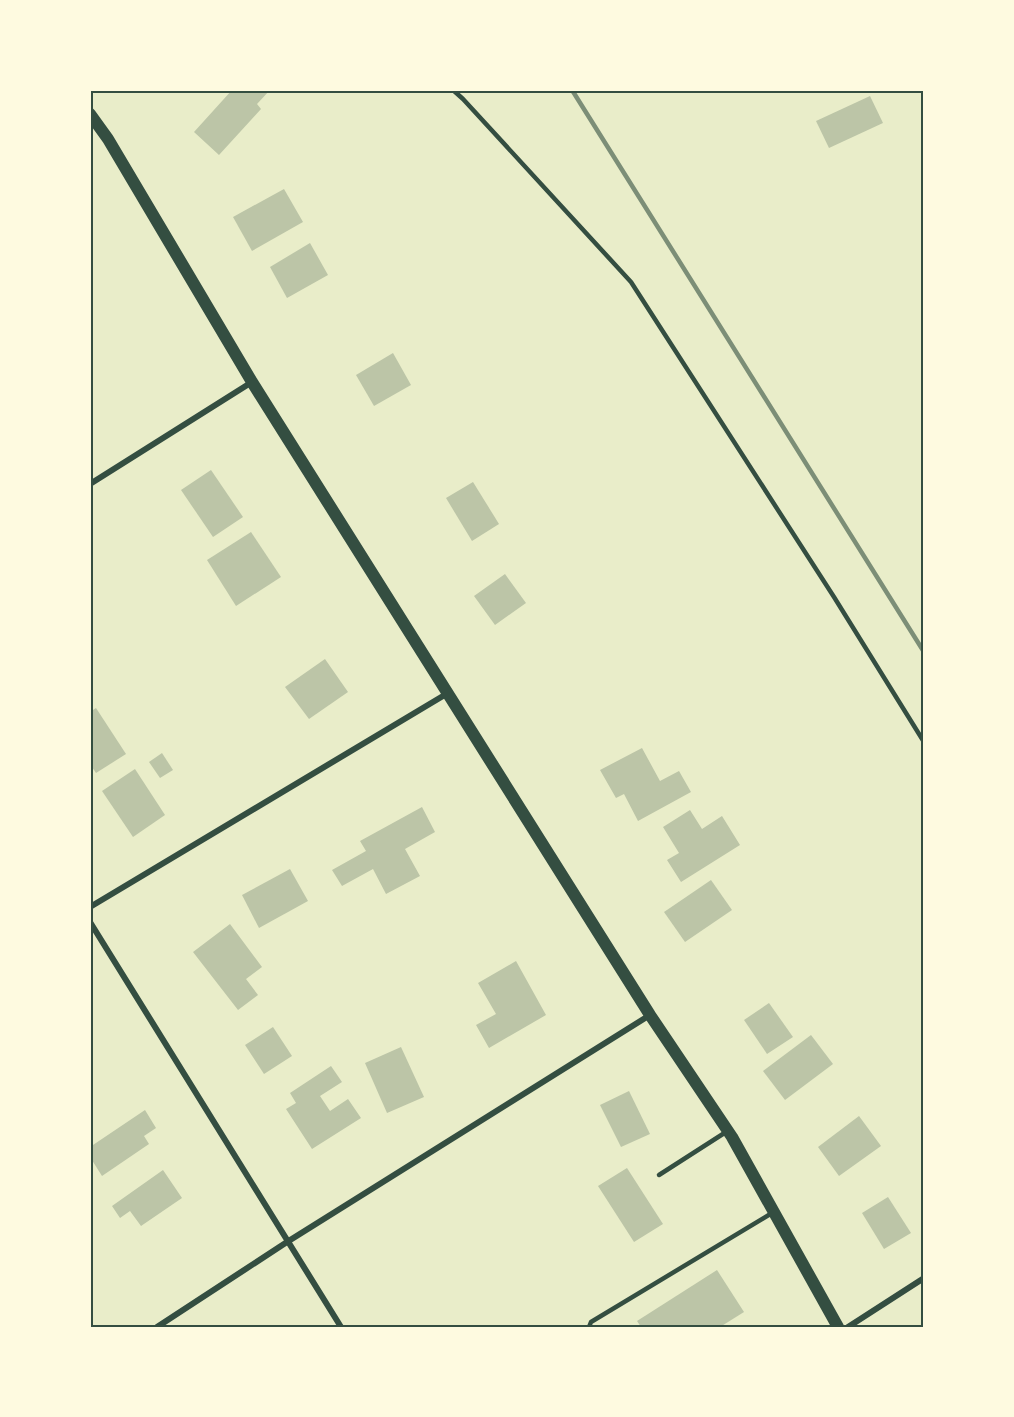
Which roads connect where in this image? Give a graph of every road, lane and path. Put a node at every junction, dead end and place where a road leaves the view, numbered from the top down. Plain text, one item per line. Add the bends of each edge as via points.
1 (453, 90) edge
2 (90, 114) edge
3 (252, 382) junction
4 (90, 484) edge
5 (449, 693) junction
6 (924, 742) edge
7 (90, 907) edge
8 (90, 922) edge
9 (650, 1015) junction
10 (728, 1131) junction
11 (659, 1175) dead end
12 (774, 1212) junction
13 (287, 1242) junction
14 (924, 1278) edge
15 (157, 1327) edge
16 (341, 1327) edge
17 (589, 1327) edge
18 (838, 1327) edge
19 (848, 1327) edge

1 - 6 lane via 631,282
2 - 3 main road
3 - 4 street
3 - 5 main road
5 - 7 street
5 - 9 main road
8 - 13 street
9 - 10 main road
9 - 13 street
10 - 11 lane
10 - 12 main road
12 - 17 lane via 591,1322
12 - 18 main road
13 - 15 street
13 - 16 street
14 - 19 street

